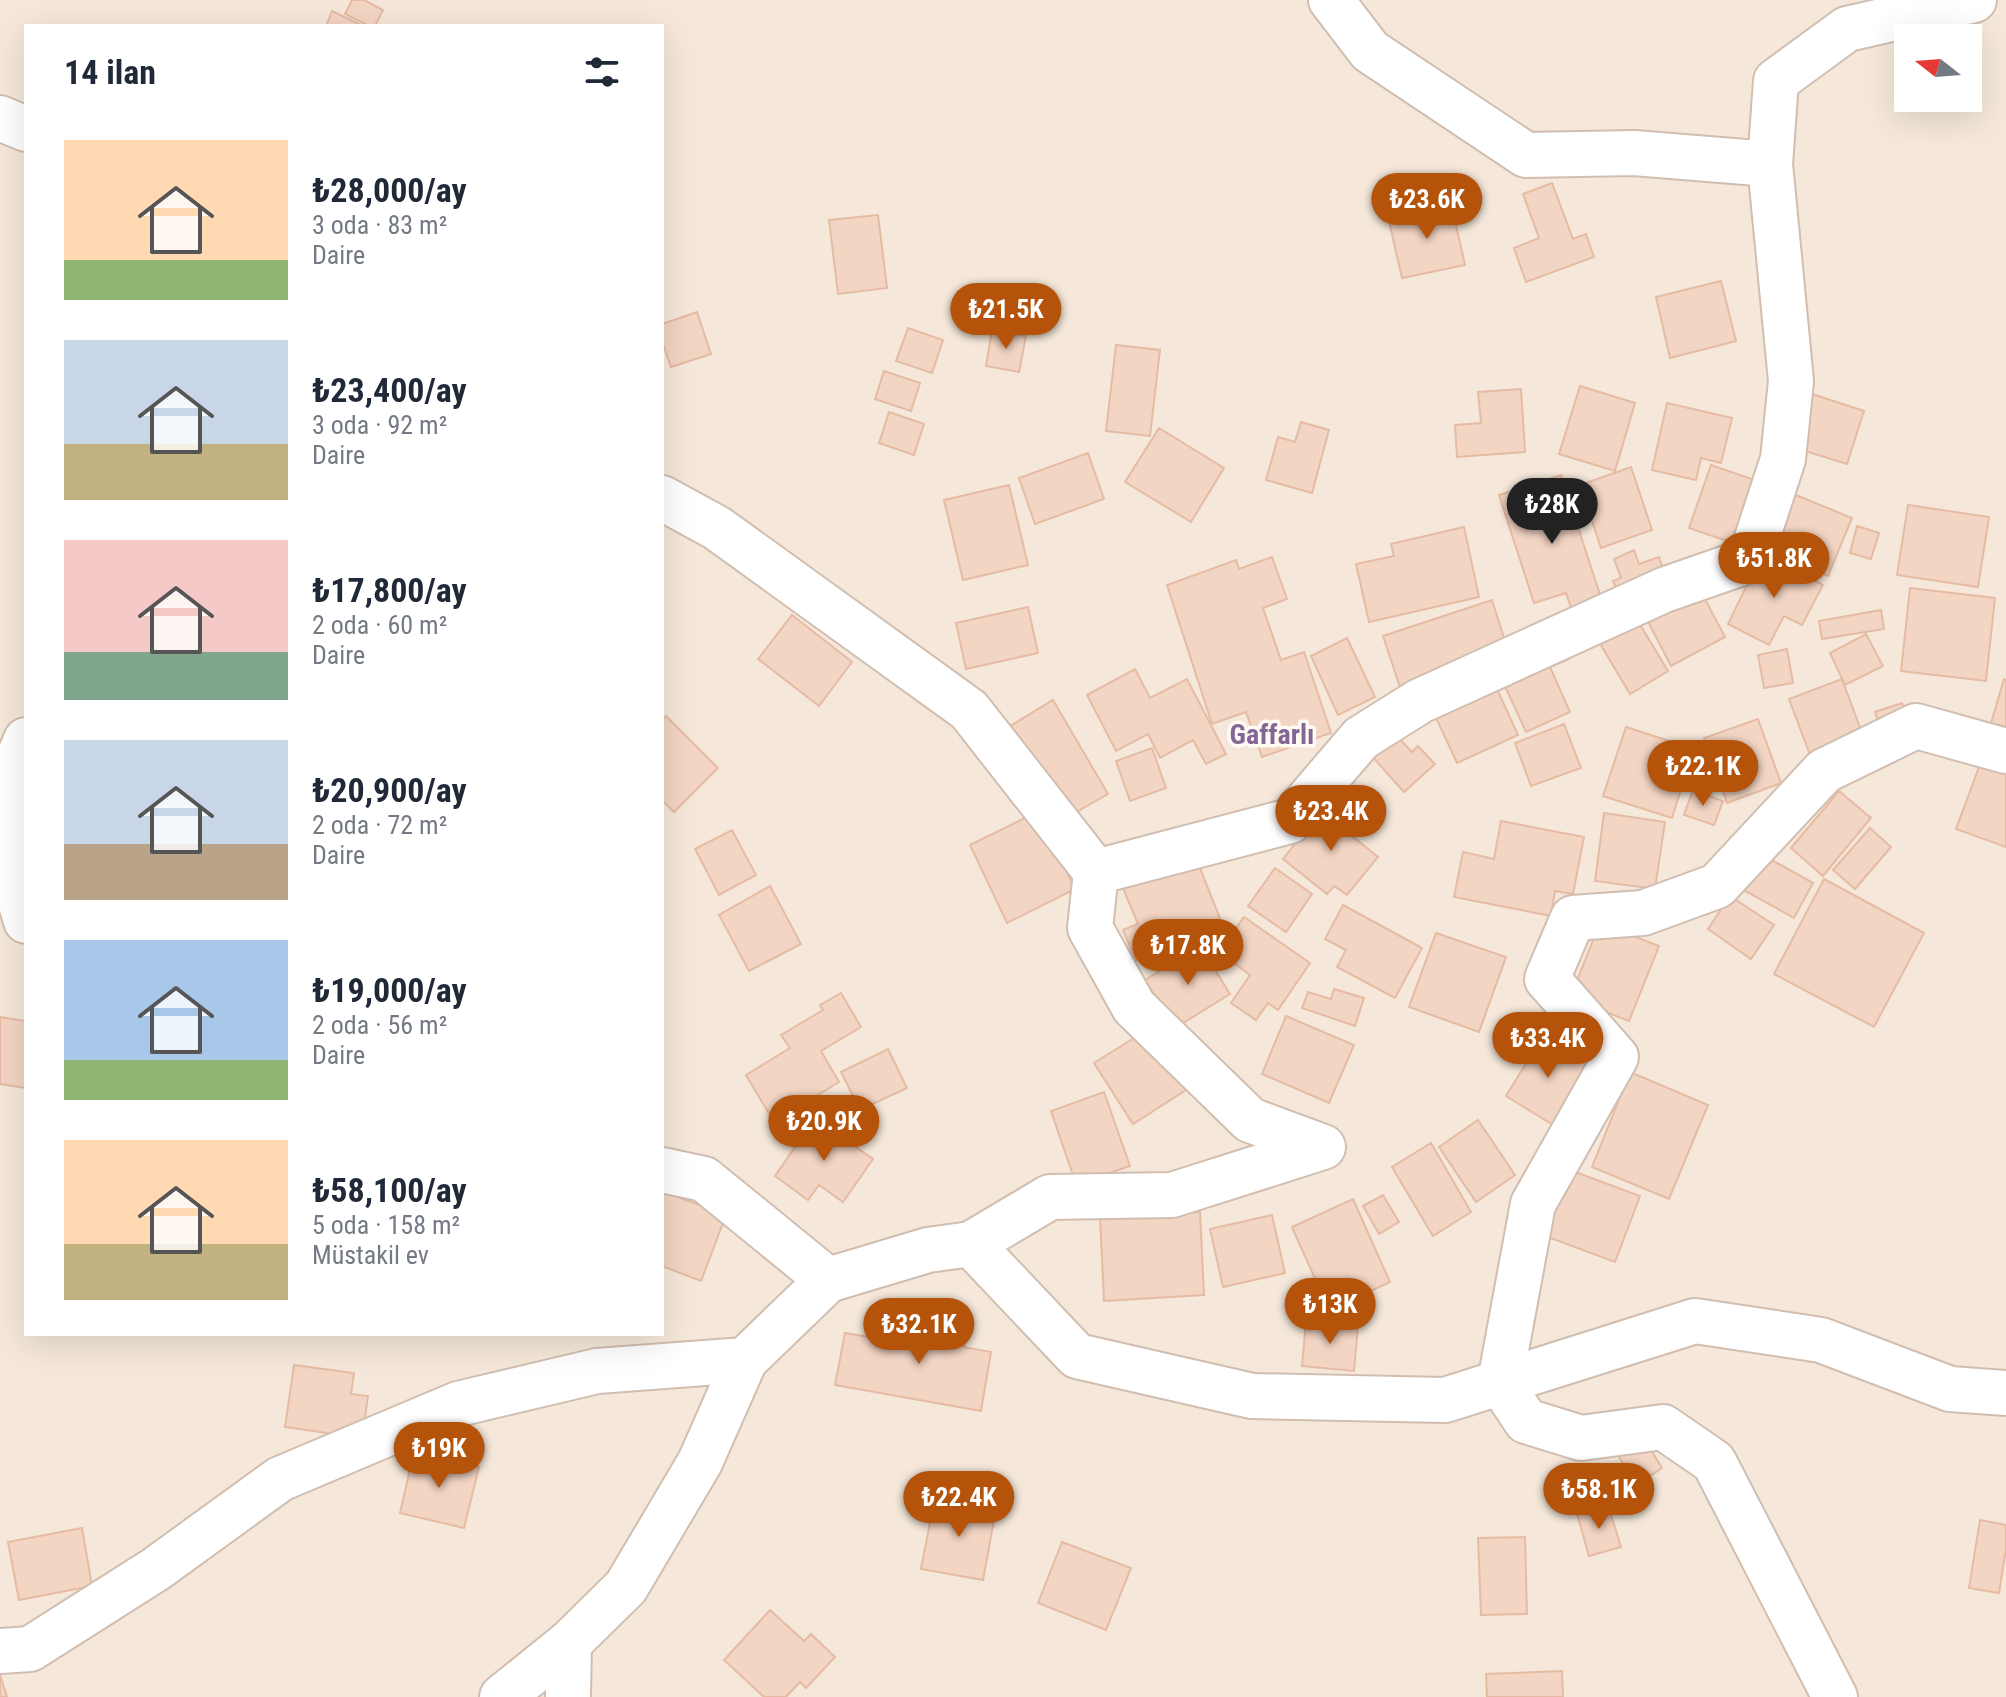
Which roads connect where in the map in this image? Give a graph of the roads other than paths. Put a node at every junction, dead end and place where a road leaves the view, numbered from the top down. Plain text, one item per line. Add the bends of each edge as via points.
1 (1331, 0) edge
2 (1974, 0) edge
3 (0, 118) edge
4 (24, 128) edge
5 (1770, 164) junction
6 (664, 499) edge
7 (24, 745) edge
8 (2006, 751) edge
9 (1096, 872) junction
10 (24, 914) edge
11 (664, 1170) edge
12 (971, 1244) junction
13 (828, 1280) junction
14 (745, 1360) junction
15 (1500, 1382) junction
16 (2006, 1393) edge
17 (569, 1643) junction
18 (0, 1651) edge
19 (502, 1697) edge
20 (568, 1697) edge
21 (1835, 1697) edge

1 - 5 street via 1370,51 1526,155 1634,153
2 - 5 street via 1847,29 1776,81
3 - 4 street
5 - 9 street via 1791,381 1783,459 1750,560 1664,590 1420,701 1361,738 1290,821
6 - 9 street via 717,528 969,710
7 - 10 street via 11,870
8 - 15 street via 1916,726 1824,771 1717,886 1643,913 1573,918 1547,979 1616,1057 1533,1204
9 - 12 street via 1090,928 1134,1007 1250,1120 1323,1147 1172,1195 1050,1197
11 - 13 street via 704,1179
12 - 13 street via 928,1250
12 - 15 street via 1077,1356 1252,1396 1445,1400
13 - 14 street
14 - 17 street via 700,1462 626,1587
14 - 18 street via 597,1371 458,1404 280,1479 156,1569 30,1649
15 - 16 street via 1695,1321 1821,1340 1950,1389
15 - 21 street via 1526,1421 1581,1438 1663,1427 1714,1462
17 - 19 street
17 - 20 street

